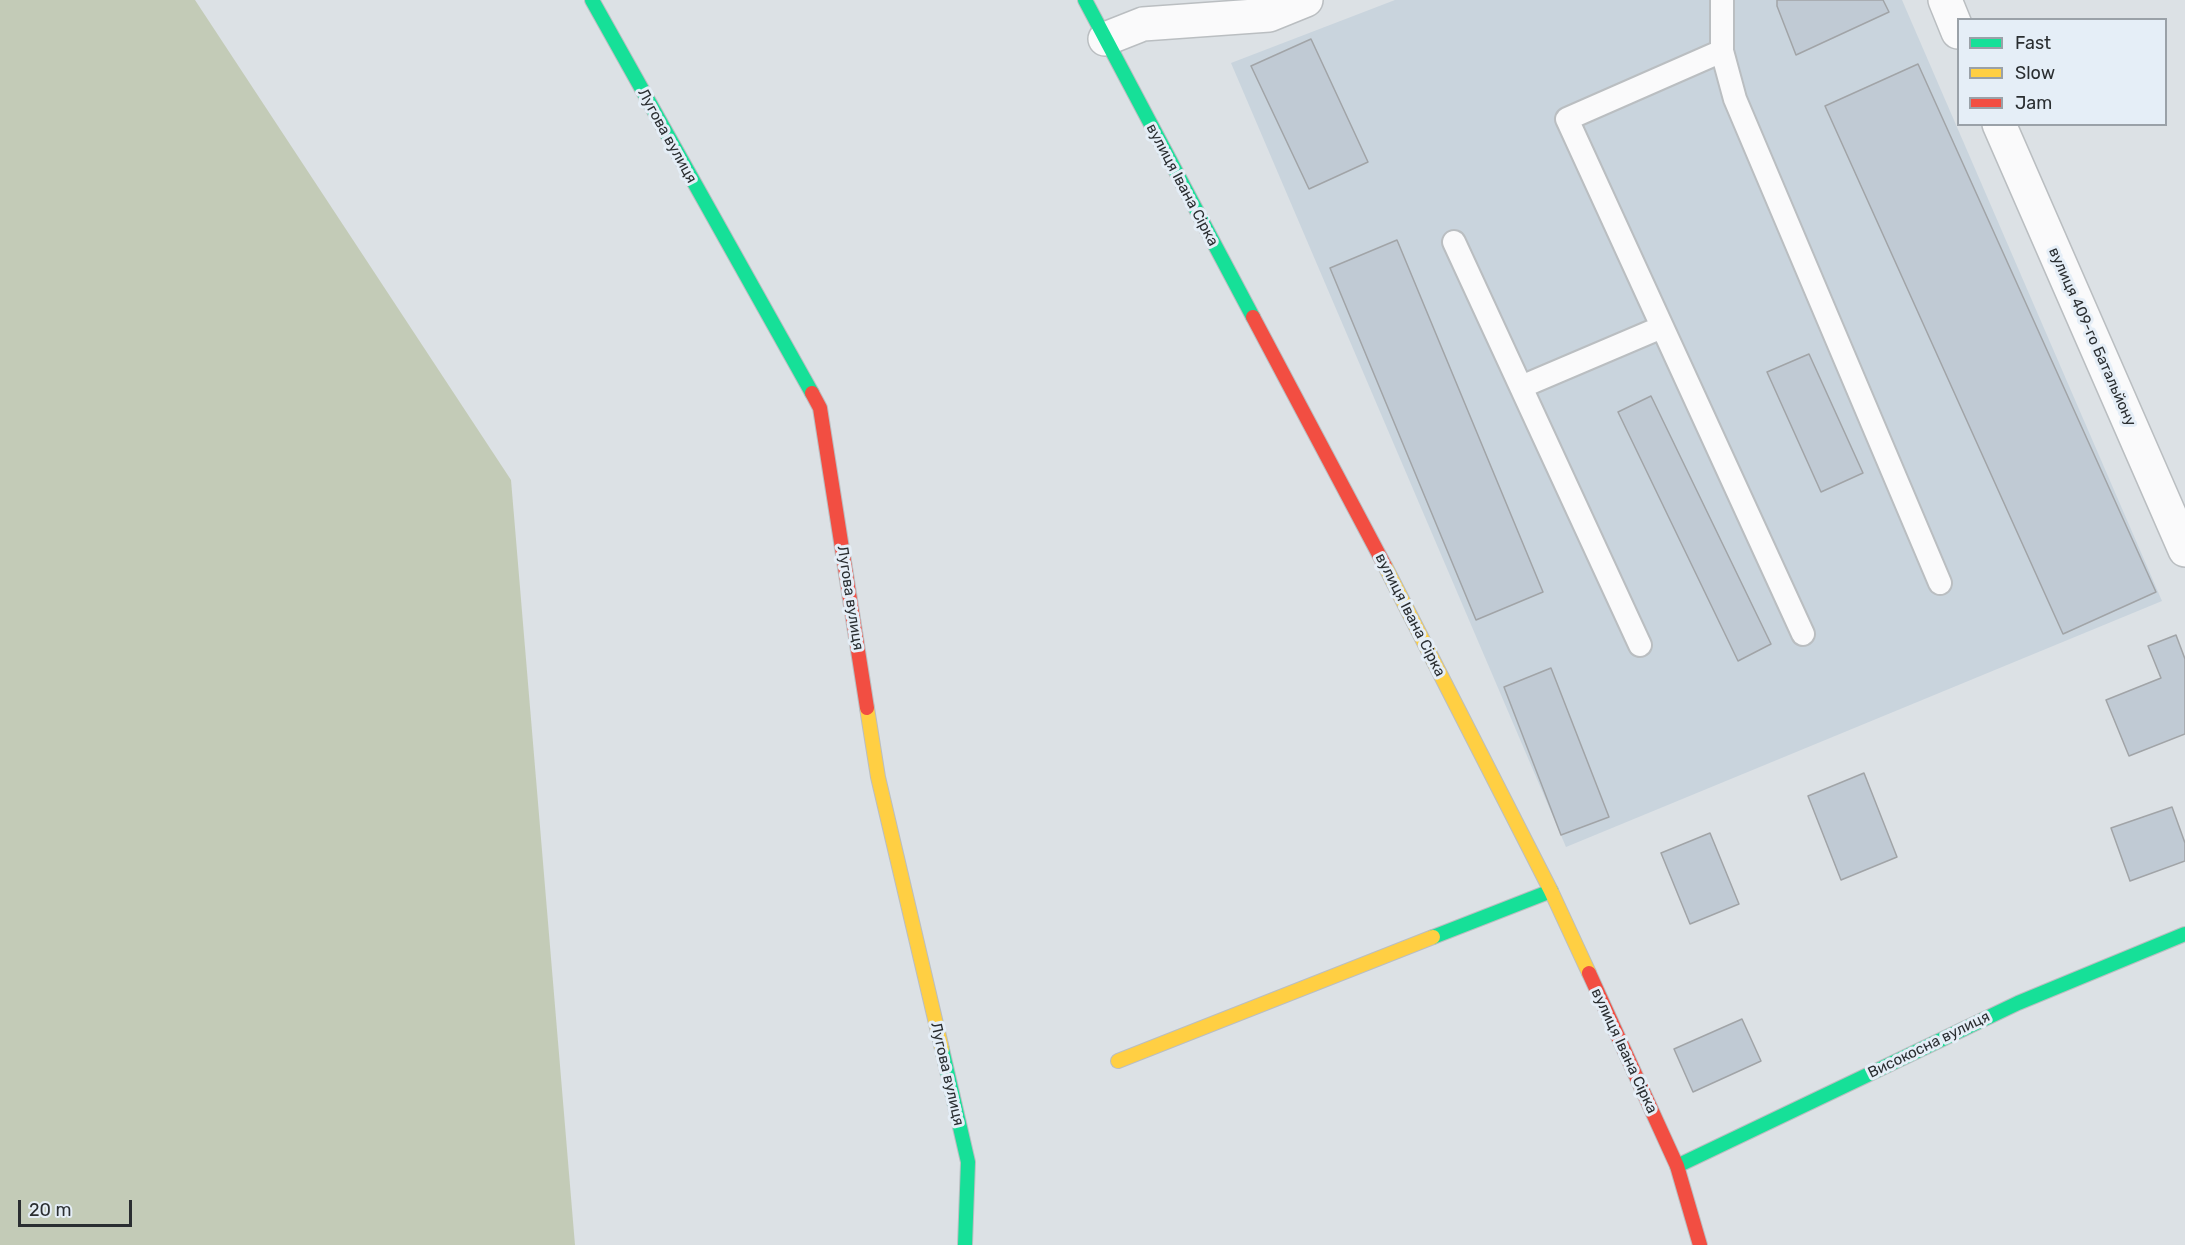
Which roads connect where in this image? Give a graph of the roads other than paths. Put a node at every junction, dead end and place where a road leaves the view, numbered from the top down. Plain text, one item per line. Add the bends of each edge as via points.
1 (592, 0) edge
2 (1085, 0) edge
3 (1306, 0) edge
4 (1722, 0) edge
5 (1945, 0) edge
6 (1957, 27) edge
7 (1105, 39) junction
8 (1722, 51) junction
9 (2000, 126) edge
10 (1454, 242) dead end
11 (1662, 327) junction
12 (1521, 387) junction
13 (2185, 550) edge
14 (1940, 583) dead end
15 (1803, 634) dead end
16 (1640, 645) dead end
17 (1551, 891) junction
18 (2185, 934) edge
19 (1118, 1061) dead end
20 (1677, 1166) junction
21 (965, 1245) edge
22 (1700, 1245) edge

1 - 21 street, Лугова вулиця via 820,408 878,777 968,1162
2 - 7 street, вулиця Івана Сірка
3 - 7 street via 1269,15 1143,24
4 - 8 lane
5 - 6 street
7 - 17 street, вулиця Івана Сірка via 1397,589
8 - 11 lane via 1567,119
8 - 14 lane via 1735,99
9 - 13 street, вулиця 409-го Батальйону
10 - 12 lane
11 - 12 lane
11 - 15 lane
12 - 16 lane
17 - 19 street
17 - 20 street, вулиця Івана Сірка
18 - 20 street, Високосна вулиця via 2018,1003
20 - 22 street, вулиця Івана Сірка

